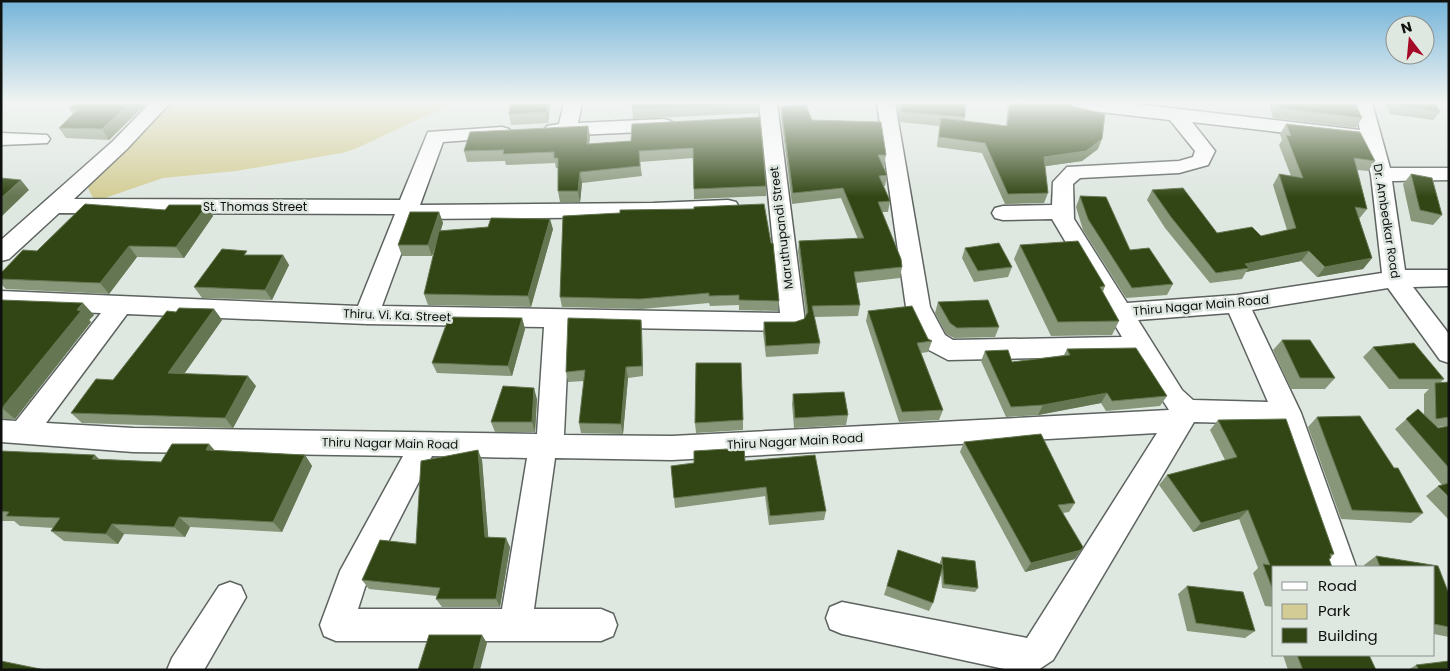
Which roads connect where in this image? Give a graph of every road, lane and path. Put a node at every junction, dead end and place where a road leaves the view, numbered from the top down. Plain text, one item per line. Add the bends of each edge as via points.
1 (130, 134) edge
2 (467, 134) edge
3 (762, 134) edge
4 (891, 134) edge
5 (1192, 134) edge
6 (1347, 134) edge
7 (1371, 137) joint
8 (1, 139) edge
9 (40, 139) dead end
10 (1449, 174) edge
11 (1380, 175) junction
12 (54, 206) junction
13 (762, 206) junction
14 (407, 210) junction
15 (1003, 212) dead end
16 (1063, 212) junction
17 (1, 254) edge
18 (1449, 278) edge
19 (1394, 279) junction
20 (1, 300) edge
21 (121, 304) junction
22 (1237, 304) junction
23 (1120, 312) junction
24 (367, 315) junction
25 (557, 320) junction
26 (793, 322) joint
27 (1139, 346) junction
28 (1449, 353) edge
29 (1286, 413) junction
30 (1183, 416) junction
31 (12, 431) edge
32 (424, 444) junction
33 (547, 446) junction
34 (1341, 565) dead end
35 (230, 597) dead end
36 (842, 618) dead end
37 (601, 625) dead end
38 (515, 626) junction
39 (184, 670) edge

1 - 12 street
2 - 14 street via 435,136
3 - 13 street, Maruthupandi Street
4 - 27 street via 918,307 936,342 948,350
5 - 16 street via 1205,151 1201,161 1180,167 1074,172 1063,182
6 - 7 street
7 - 11 street, Dr. Ambedkar Road
8 - 9 street
10 - 11 street
11 - 19 street, Dr. Ambedkar Road
12 - 14 street, St. Thomas Street
12 - 17 street
13 - 14 street, St. Thomas Street via 653,210
13 - 26 street, Maruthupandi Street
14 - 24 street
15 - 16 street
16 - 23 street via 1063,219
18 - 19 street, Thiru Nagar Main Road
19 - 22 street, Thiru Nagar Main Road
19 - 28 street, Dr. Ambedkar Road
20 - 21 street, Thiru. Vi. Ka. Street
21 - 24 street, Thiru. Vi. Ka. Street
21 - 31 street
22 - 23 street, Thiru Nagar Main Road
22 - 29 street
23 - 27 street, Thiru Nagar Main Road
24 - 25 street, Thiru. Vi. Ka. Street
25 - 26 street, Thiru. Vi. Ka. Street
25 - 33 street
27 - 30 street, Thiru Nagar Main Road
29 - 30 street
29 - 34 street
30 - 33 street, Thiru Nagar Main Road via 672,448
30 - 36 street via 1041,648 1033,655 1019,655
31 - 32 street, Thiru Nagar Main Road via 133,440
32 - 33 street, Thiru Nagar Main Road
32 - 38 street via 350,582 336,625
33 - 38 street
35 - 39 street
37 - 38 street

